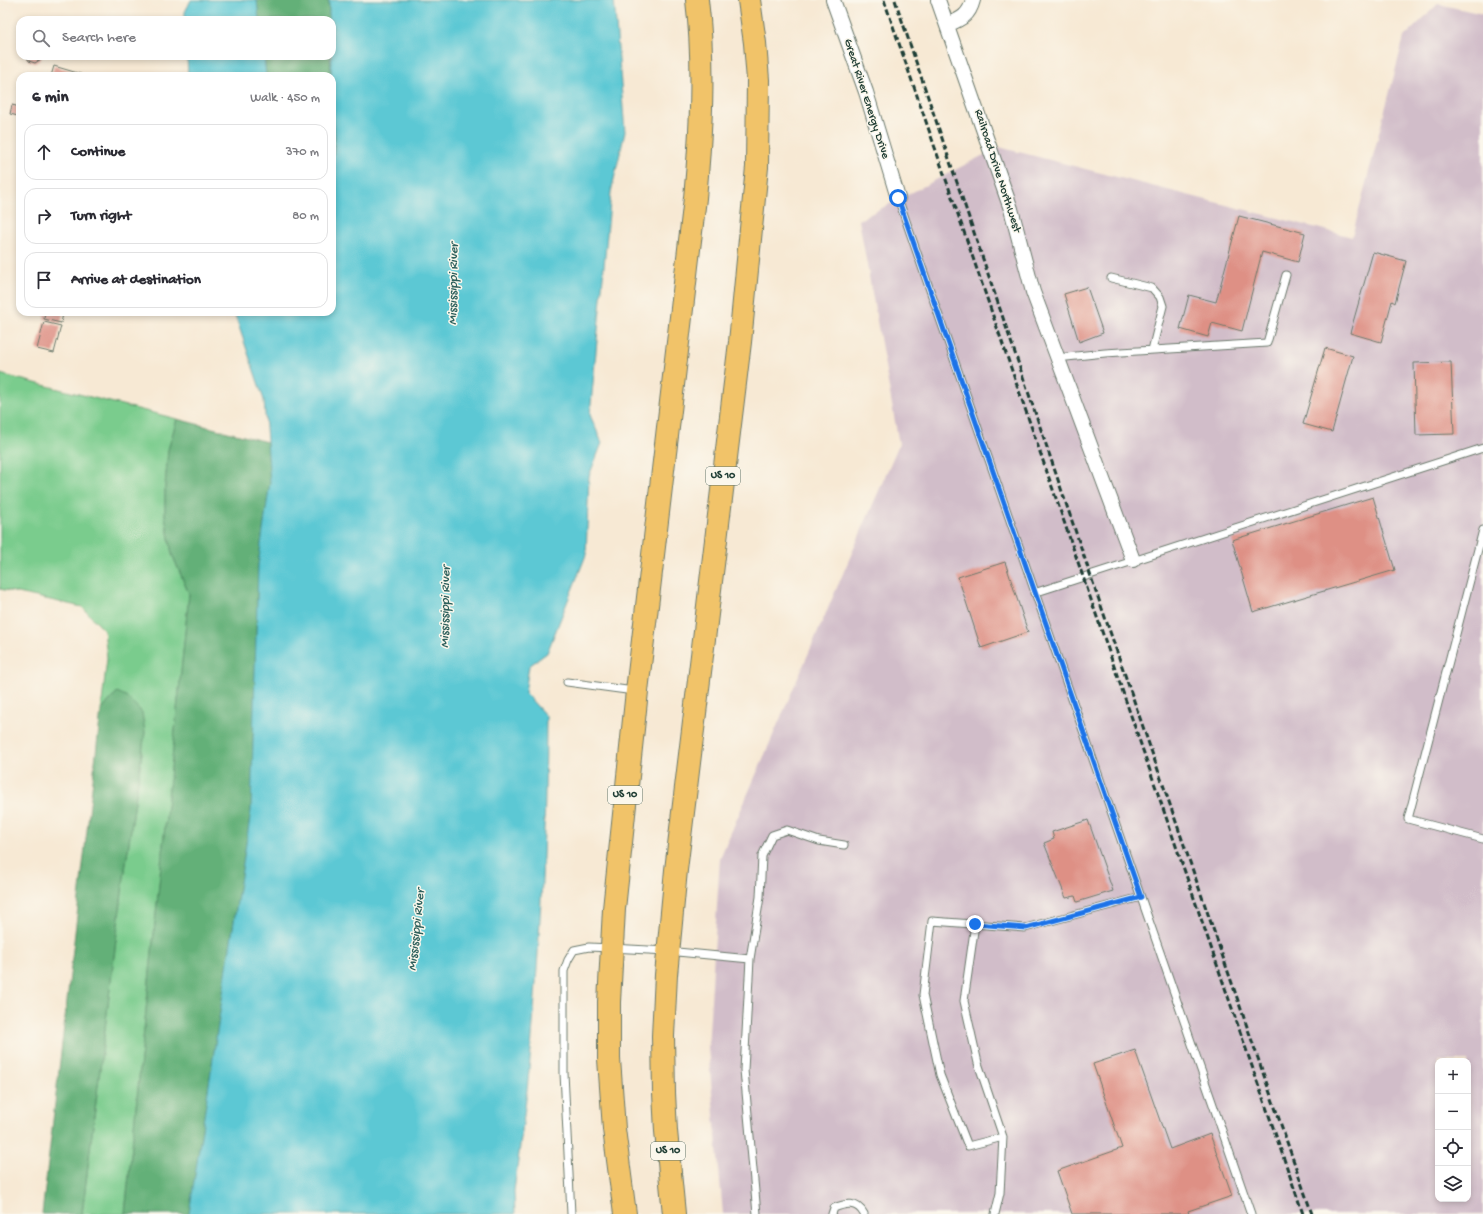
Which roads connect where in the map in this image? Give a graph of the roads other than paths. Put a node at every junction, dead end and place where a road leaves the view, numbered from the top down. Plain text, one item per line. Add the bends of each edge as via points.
1 (697, 0) edge
2 (749, 0) edge
3 (833, 0) edge
4 (938, 0) edge
5 (974, 0) edge
6 (947, 25) junction
7 (898, 198) joint
8 (1286, 275) dead end
9 (1111, 278) dead end
10 (1152, 350) junction
11 (1058, 362) junction
12 (1483, 448) edge
13 (1483, 530) edge
14 (1133, 560) junction
15 (1034, 592) junction
16 (567, 682) dead end
17 (636, 692) junction
18 (1483, 839) edge
19 (844, 845) dead end
20 (1141, 897) junction
21 (975, 924) junction
22 (611, 948) junction
23 (667, 951) junction
24 (750, 958) junction
25 (1003, 1137) junction
26 (571, 1214) edge
27 (625, 1214) edge
28 (674, 1214) edge
29 (757, 1214) edge
30 (832, 1214) edge
31 (864, 1214) edge
32 (995, 1214) edge
33 (1251, 1214) edge

1 - 17 highway, US 10 via 701,72 695,198
2 - 23 highway, US 10 via 758,80 757,167 740,335
3 - 7 street, Great River Energy Drive via 866,92
4 - 6 street, Railroad Drive Northwest
5 - 6 street via 962,18
6 - 11 street, Railroad Drive Northwest via 1012,209 1033,292
7 - 15 lane
8 - 10 lane via 1267,343
9 - 10 lane via 1152,288 1160,297 1163,306
10 - 11 lane
11 - 14 street, Railroad Drive Northwest
12 - 14 lane
13 - 18 lane via 1408,819
14 - 15 lane
15 - 20 lane
16 - 17 lane
17 - 22 highway, US 10
19 - 24 lane via 819,841 787,830 772,835 762,856 760,897
20 - 21 lane via 1026,928
20 - 33 lane
21 - 25 lane via 964,1001 978,1063
21 - 25 lane via 932,921 923,995 940,1075 968,1146
22 - 23 lane
22 - 26 lane via 589,947 574,950 564,971 564,1073
22 - 27 highway, US 10 via 611,1094
23 - 24 lane
23 - 28 highway, US 10 via 663,1036 664,1093
24 - 29 lane via 744,1070
25 - 32 lane via 1000,1193
30 - 31 lane via 834,1208 852,1204 862,1209

